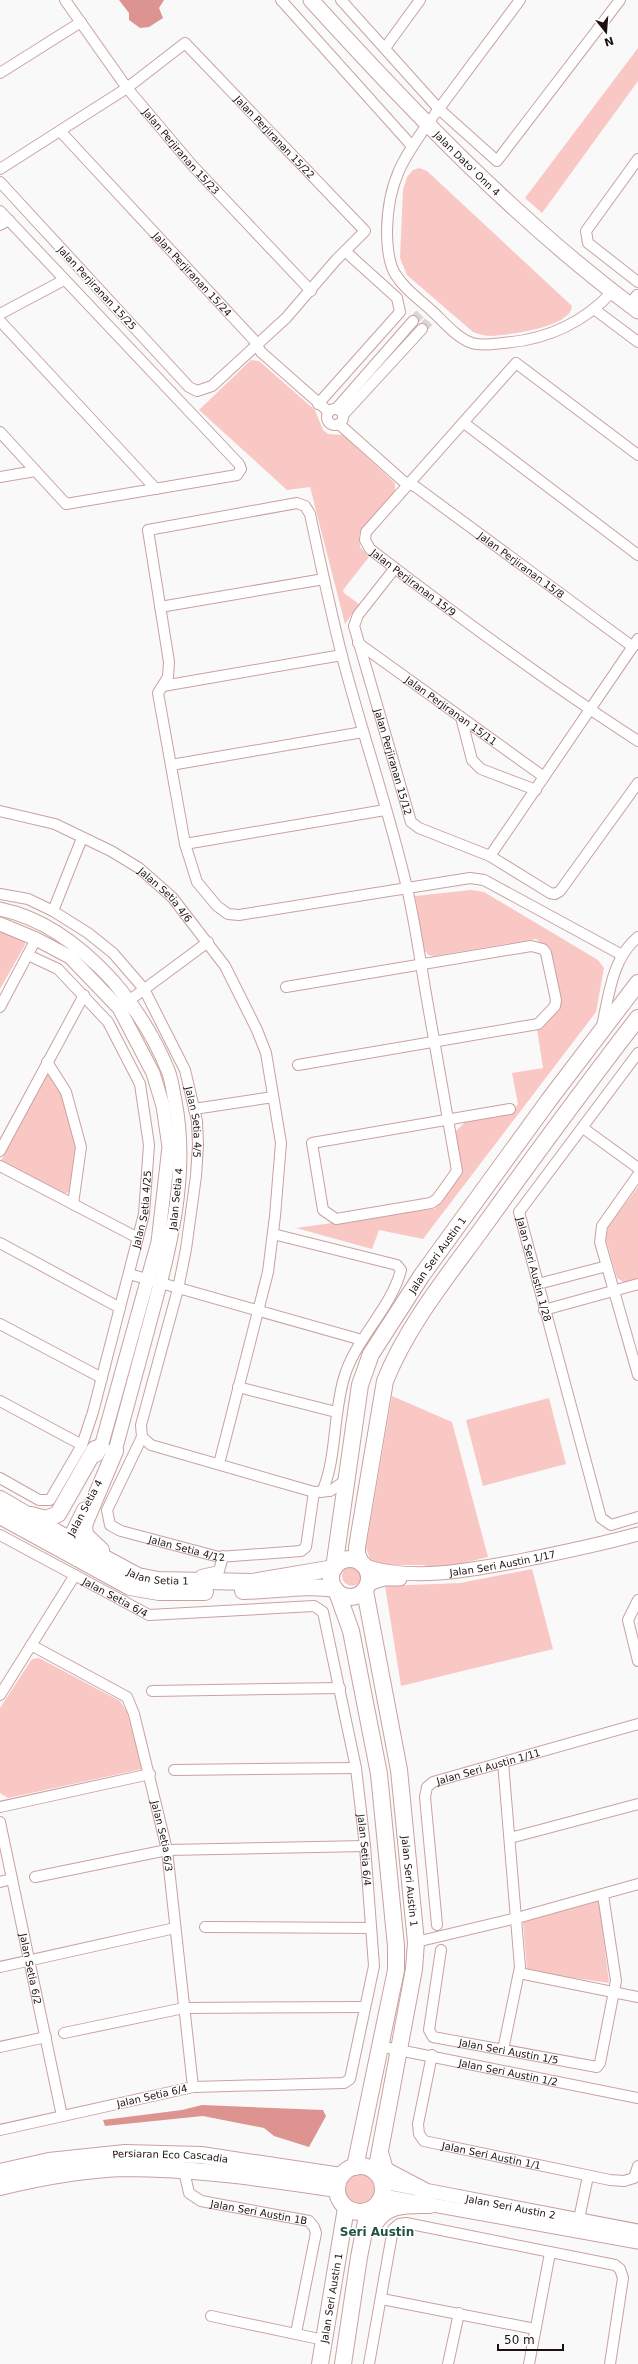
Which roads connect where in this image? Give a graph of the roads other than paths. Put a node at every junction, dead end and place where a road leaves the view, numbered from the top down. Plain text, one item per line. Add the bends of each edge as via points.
1 (65, 0) edge
2 (281, 0) edge
3 (311, 0) edge
4 (341, 0) edge
5 (420, 0) edge
6 (520, 0) edge
7 (620, 0) edge
8 (81, 22) junction
9 (385, 48) junction
10 (0, 73) edge
11 (127, 88) junction
12 (433, 116) junction
13 (60, 131) junction
14 (412, 146) junction
15 (638, 159) edge
16 (0, 169) edge
17 (0, 182) edge
18 (0, 210) edge
19 (4, 223) edge
20 (345, 251) junction
21 (64, 280) junction
22 (638, 282) edge
23 (311, 291) junction
24 (612, 292) junction
25 (635, 303) edge
26 (594, 309) junction
27 (0, 314) edge
28 (0, 321) edge
29 (413, 322) tunnel mouth
30 (422, 329) tunnel mouth
31 (638, 342) edge
32 (256, 346) junction
33 (318, 404) junction
34 (337, 415) junction
35 (464, 423) junction
36 (0, 432) edge
37 (638, 455) edge
38 (35, 471) junction
39 (0, 477) edge
40 (411, 484) junction
41 (156, 489) junction
42 (638, 555) edge
43 (394, 568) junction
44 (324, 579) junction
45 (160, 607) junction
46 (358, 643) junction
47 (635, 643) edge
48 (342, 655) junction
49 (163, 686) junction
50 (590, 710) junction
51 (461, 717) junction
52 (363, 732) junction
53 (638, 741) edge
54 (171, 765) junction
55 (544, 777) junction
56 (638, 783) edge
57 (536, 790) junction
58 (385, 810) junction
59 (0, 812) edge
60 (82, 838) junction
61 (185, 844) junction
62 (490, 856) junction
63 (406, 888) junction
64 (0, 894) edge
65 (0, 908) edge
66 (53, 910) junction
67 (0, 924) edge
68 (638, 937) edge
69 (36, 939) junction
70 (208, 942) junction
71 (28, 955) junction
72 (622, 955) junction
73 (420, 963) junction
74 (638, 983) edge
75 (286, 987) dead end
76 (144, 989) junction
77 (84, 995) junction
78 (124, 1004) junction
79 (0, 1007) edge
80 (638, 1018) edge
81 (601, 1031) junction
82 (434, 1042) junction
83 (638, 1053) edge
84 (47, 1062) junction
85 (298, 1066) dead end
86 (273, 1097) junction
87 (194, 1109) junction
88 (510, 1109) dead end
89 (448, 1120) junction
90 (583, 1128) junction
91 (0, 1151) edge
92 (0, 1166) edge
93 (638, 1168) edge
94 (638, 1175) edge
95 (73, 1204) junction
96 (273, 1234) junction
97 (138, 1238) junction
98 (0, 1244) edge
99 (607, 1266) junction
100 (129, 1274) junction
101 (154, 1282) junction
102 (538, 1284) junction
103 (638, 1284) edge
104 (178, 1289) junction
105 (614, 1290) junction
106 (120, 1308) junction
107 (544, 1310) junction
108 (258, 1311) junction
109 (0, 1324) edge
110 (362, 1340) junction
111 (636, 1362) edge
112 (638, 1375) edge
113 (102, 1378) junction
114 (238, 1386) junction
115 (0, 1401) edge
116 (336, 1412) junction
117 (142, 1437) junction
118 (82, 1445) junction
119 (108, 1449) junction
120 (219, 1464) junction
121 (0, 1478) edge
122 (348, 1479) junction
123 (322, 1492) junction
124 (0, 1499) edge
125 (0, 1516) edge
126 (638, 1517) edge
127 (638, 1534) edge
128 (1, 1539) edge
129 (638, 1540) edge
130 (59, 1541) junction
131 (223, 1556) junction
132 (363, 1564) junction
133 (334, 1568) junction
134 (75, 1575) junction
135 (138, 1576) junction
136 (168, 1580) junction
137 (366, 1587) junction
138 (336, 1590) junction
139 (638, 1600) edge
140 (32, 1645) junction
141 (638, 1661) edge
142 (340, 1688) junction
143 (152, 1691) dead end
144 (0, 1694) edge
145 (638, 1724) edge
146 (503, 1762) junction
147 (356, 1768) junction
148 (174, 1770) dead end
149 (150, 1774) junction
150 (638, 1804) edge
151 (0, 1807) edge
152 (0, 1822) edge
153 (510, 1838) junction
154 (365, 1846) junction
155 (167, 1850) junction
156 (35, 1877) dead end
157 (12, 1879) junction
158 (0, 1882) edge
159 (638, 1884) edge
160 (603, 1895) junction
161 (517, 1918) junction
162 (437, 1925) dead end
163 (205, 1927) dead end
164 (176, 1928) junction
165 (371, 1928) junction
166 (416, 1942) junction
167 (441, 1950) dead end
168 (30, 1961) junction
169 (0, 1967) edge
170 (519, 1973) junction
171 (614, 1992) junction
172 (638, 1997) edge
173 (365, 2007) junction
174 (184, 2008) junction
175 (64, 2033) dead end
176 (46, 2037) junction
177 (379, 2046) junction
178 (0, 2047) edge
179 (399, 2050) junction
180 (503, 2050) junction
181 (432, 2055) junction
182 (193, 2087) junction
183 (638, 2098) edge
184 (62, 2116) junction
185 (0, 2130) edge
186 (359, 2149) junction
187 (380, 2152) junction
188 (638, 2166) edge
189 (355, 2167) junction
190 (184, 2171) junction
191 (0, 2172) edge
192 (320, 2173) junction
193 (588, 2176) junction
194 (280, 2181) junction
195 (339, 2183) junction
196 (380, 2184) junction
197 (0, 2187) edge
198 (423, 2190) junction
199 (430, 2205) junction
200 (346, 2208) junction
201 (368, 2211) junction
202 (579, 2219) junction
203 (638, 2231) edge
204 (638, 2242) edge
205 (550, 2253) junction
206 (338, 2255) junction
207 (359, 2257) junction
208 (382, 2299) junction
209 (460, 2314) junction
210 (211, 2316) dead end
211 (535, 2329) junction
212 (296, 2333) junction
213 (324, 2340) junction
214 (320, 2364) edge
215 (343, 2364) edge
216 (369, 2364) edge
217 (448, 2364) edge
218 (529, 2364) edge
219 (610, 2364) edge

1 - 8 street, Jalan Perjiranan 15/23
2 - 14 street
3 - 12 main road, Jalan Dato' Onn 4
4 - 9 street
5 - 9 street
6 - 12 street
7 - 12 street via 497,161
8 - 10 street
8 - 11 street, Jalan Perjiranan 15/23
9 - 12 street
11 - 13 street
11 - 20 street, Jalan Perjiranan 15/22 via 185,43 365,231
11 - 23 street, Jalan Perjiranan 15/23 via 192,165
12 - 14 street
12 - 24 main road, Jalan Dato' Onn 4 via 518,211
13 - 16 street
13 - 32 street, Jalan Perjiranan 15/24 via 253,339
14 - 26 street via 397,172 392,187 387,243 394,272 424,309 465,339 473,343 488,344 531,340 553,333
15 - 22 street via 586,231 588,243
17 - 32 street, Jalan Perjiranan 15/25 via 189,387 197,391 212,386
18 - 19 street
19 - 21 street
20 - 23 street
20 - 33 street via 397,298 400,312
21 - 27 street
21 - 41 street via 241,469 236,475
23 - 32 street
24 - 25 main road, Jalan Dato' Onn 4
24 - 26 street
26 - 31 street
28 - 41 street
29 - 34 street
30 - 34 street
32 - 33 street, Jalan Perjiranan 15/24
33 - 34 street, Jalan Perjiranan 15/24
34 - 40 street, Jalan Perjiranan 15/8 via 403,481
35 - 37 street, Jalan Perjiranan 15/9 via 516,363
35 - 40 street, Jalan Perjiranan 15/9
35 - 42 street
36 - 38 street
38 - 39 street
38 - 41 street via 66,504
40 - 43 street, Jalan Perjiranan 15/9 via 366,535 365,540 370,549
40 - 47 street, Jalan Perjiranan 15/8
43 - 46 street via 355,621
43 - 50 street, Jalan Perjiranan 15/9
44 - 45 street
44 - 45 street via 310,514 305,506 297,503 148,530
44 - 48 street
45 - 49 street via 169,662 168,677
46 - 51 street, Jalan Perjiranan 15/11
46 - 62 street, Jalan Perjiranan 15/12 via 411,822 419,828
47 - 50 street
48 - 49 street
48 - 52 street
49 - 54 street via 158,693
50 - 53 street, Jalan Perjiranan 15/9
50 - 55 street
51 - 55 street, Jalan Perjiranan 15/11
51 - 57 street via 475,764 481,769
52 - 54 street
52 - 58 street
54 - 61 street
55 - 57 street
56 - 62 street, Jalan Perjiranan 15/12 via 555,892
57 - 62 street
58 - 61 street
58 - 63 street
59 - 60 street, Jalan Setia 4/6 via 55,824
60 - 66 street
60 - 70 street, Jalan Setia 4/6 via 139,868 172,897
61 - 63 street via 197,882 217,906 228,914 239,915
63 - 72 street via 470,878 484,880
63 - 73 street
64 - 66 street, Jalan Setia 4/5 via 28,899
65 - 78 street, Jalan Setia 4 via 44,925 81,949
66 - 76 street, Jalan Setia 4/5 via 113,953
67 - 69 street, Jalan Setia 4
68 - 72 street
69 - 71 street
69 - 78 street, Jalan Setia 4 via 70,957
70 - 76 street
70 - 86 street, Jalan Setia 4/6 via 225,966 257,1030 266,1053
71 - 77 street, Jalan Setia 4/25 via 58,969
71 - 79 street
72 - 81 street via 615,969
73 - 75 street
73 - 82 street
73 - 82 street via 537,946 546,953 556,1000 555,1006 538,1024
74 - 81 main road, Jalan Seri Austin 1
76 - 78 street
76 - 87 street, Jalan Setia 4/5 via 185,1070
77 - 84 street
77 - 97 street, Jalan Setia 4/25 via 108,1022 140,1084 149,1145 144,1214
78 - 101 street, Jalan Setia 4 via 153,1074 163,1106 169,1147
80 - 132 main road, Jalan Seri Austin 1 via 565,1113 453,1268 395,1357 385,1381 357,1547 357,1554
81 - 122 main road, Jalan Seri Austin 1 via 422,1276 371,1354 360,1385
82 - 85 street
82 - 89 street
83 - 90 street, Jalan Seri Austin 1/28
84 - 91 street
84 - 95 street via 66,1092 80,1147
86 - 87 street
86 - 96 street, Jalan Setia 4/6 via 281,1143
87 - 104 street, Jalan Setia 4/5 via 198,1145 196,1176
88 - 89 street
89 - 89 street via 312,1143 323,1210 336,1218 432,1203 456,1171
90 - 93 street
90 - 102 street, Jalan Seri Austin 1/28 via 519,1212
92 - 95 street
94 - 99 street via 602,1226 600,1242
95 - 97 street
96 - 108 street, Jalan Setia 4/6 via 268,1272
96 - 110 street via 396,1265 401,1270 385,1305
97 - 100 street, Jalan Setia 4/25
98 - 106 street
99 - 102 street
99 - 105 street
100 - 101 street
100 - 106 street, Jalan Setia 4/25
101 - 104 street
101 - 119 street, Jalan Setia 4
102 - 107 street, Jalan Seri Austin 1/28
103 - 105 street
104 - 108 street
104 - 117 street, Jalan Setia 4/5 via 141,1425
105 - 107 street
105 - 111 street
106 - 113 street, Jalan Setia 4/25
107 - 126 street, Jalan Seri Austin 1/28 via 601,1518 611,1525
108 - 110 street
108 - 114 street, Jalan Setia 4/6
109 - 113 street
110 - 116 street via 344,1376
111 - 112 street
113 - 118 street, Jalan Setia 4/25
114 - 116 street
114 - 120 street, Jalan Setia 4/6
115 - 118 street
116 - 123 street
117 - 120 street via 151,1445
117 - 131 street, Jalan Setia 4/12 via 107,1510 110,1524 121,1531
118 - 121 street, Jalan Setia 4/25 via 50,1500 39,1500
119 - 124 main road via 95,1449 58,1514 46,1519 35,1518
119 - 130 street, Jalan Setia 4
119 - 135 main road via 84,1525 85,1535 88,1540
120 - 123 street
122 - 123 street
122 - 133 main road, Jalan Seri Austin 1
123 - 131 street, Jalan Setia 4/12 via 304,1550
124 - 130 main road, Jalan Setia 1
125 - 130 main road, Jalan Setia 1
127 - 132 street, Jalan Seri Austin 1/17 via 586,1548 457,1572 378,1571
128 - 134 street, Jalan Setia 6/4
129 - 137 street, Jalan Seri Austin 1/17 via 590,1553 460,1577 384,1579
130 - 135 main road, Jalan Setia 1
130 - 138 main road, Jalan Setia 1 via 130,1587 159,1592 276,1591 318,1586
131 - 136 street via 221,1568 214,1573 174,1577
132 - 133 main road via 349,1559
132 - 137 main road via 368,1571
133 - 136 main road, Jalan Setia 1 via 252,1582
133 - 138 main road via 331,1579
134 - 140 street
134 - 142 street, Jalan Setia 6/4 via 148,1615 314,1606 324,1612
135 - 136 main road, Jalan Setia 1
137 - 138 main road via 354,1597 348,1597
137 - 166 main road, Jalan Seri Austin 1 via 399,1770
138 - 177 main road, Jalan Seri Austin 1 via 351,1631 379,1774 394,1930 396,1970
139 - 141 street via 628,1620
140 - 144 street
140 - 149 street, Jalan Setia 6/3 via 127,1697 140,1731
142 - 143 street
142 - 147 street, Jalan Setia 6/4
145 - 146 street, Jalan Seri Austin 1/11
146 - 153 street
146 - 162 street, Jalan Seri Austin 1/11 via 433,1782 427,1787
147 - 148 street
147 - 154 street, Jalan Setia 6/4
149 - 151 street
149 - 155 street, Jalan Setia 6/3
150 - 153 street
152 - 157 street, Jalan Setia 6/2
153 - 161 street
154 - 155 street
154 - 165 street, Jalan Setia 6/4
155 - 156 street
155 - 164 street, Jalan Setia 6/3
157 - 158 street
157 - 168 street, Jalan Setia 6/2
159 - 160 street
160 - 161 street
160 - 171 street via 616,1982
161 - 166 street
161 - 170 street
163 - 165 street
164 - 168 street
164 - 174 street, Jalan Setia 6/3
165 - 173 street, Jalan Setia 6/4 via 374,1966
166 - 179 main road, Jalan Seri Austin 1 via 414,1969
167 - 180 street, Jalan Seri Austin 1/5 via 430,2035
168 - 169 street
168 - 176 street, Jalan Setia 6/2
170 - 171 street
170 - 180 street
171 - 172 street
171 - 180 street, Jalan Seri Austin 1/5 via 600,2063 597,2067
173 - 174 street
173 - 182 street, Jalan Setia 6/4 via 350,2078 344,2083
174 - 175 street
174 - 182 street, Jalan Setia 6/3
176 - 178 street
176 - 184 street, Jalan Setia 6/2
177 - 179 street, Jalan Seri Austin 1/2
177 - 186 main road, Jalan Seri Austin 1
179 - 181 street, Jalan Seri Austin 1/2
179 - 187 main road, Jalan Seri Austin 1
181 - 183 street, Jalan Seri Austin 1/2
181 - 193 street, Jalan Seri Austin 1/1 via 418,2124 419,2134 424,2141
182 - 184 street, Jalan Setia 6/4
184 - 185 street, Jalan Setia 6/4
186 - 189 main road, Jalan Seri Austin 1
186 - 192 main road via 344,2165
187 - 196 main road, Jalan Seri Austin 1
187 - 198 main road via 385,2170
188 - 193 street, Jalan Seri Austin 1/1 via 634,2178 624,2181
189 - 195 main road
189 - 196 main road via 366,2167
190 - 194 main road, Persiaran Eco Cascadia
190 - 197 main road, Persiaran Eco Cascadia via 125,2168 50,2176
190 - 212 street, Jalan Seri Austin 1B via 189,2193 202,2202 309,2221 314,2227 316,2233
191 - 192 main road, Persiaran Eco Cascadia via 49,2161 125,2153 200,2154
192 - 195 main road, Persiaran Eco Cascadia
193 - 202 street
194 - 195 main road, Persiaran Eco Cascadia
194 - 206 main road via 318,2192 329,2202 337,2225
195 - 200 main road via 338,2196
196 - 198 street, Jalan Seri Austin 2
196 - 199 street, Jalan Seri Austin 2
196 - 201 main road via 380,2202
198 - 202 street, Jalan Seri Austin 2
199 - 204 street, Jalan Seri Austin 2
199 - 207 main road via 403,2205 384,2212 373,2226
200 - 201 main road via 361,2213
200 - 206 main road, Jalan Seri Austin 1
201 - 207 main road
202 - 203 street, Jalan Seri Austin 2
205 - 208 street via 406,2223 399,2224 393,2229
205 - 211 street
205 - 219 street via 615,2265 620,2269 623,2278
206 - 213 main road, Jalan Seri Austin 1
207 - 215 main road
208 - 209 street
208 - 216 street
209 - 211 street
209 - 217 street
210 - 212 street
211 - 218 street
212 - 213 street
213 - 214 main road, Jalan Seri Austin 1

